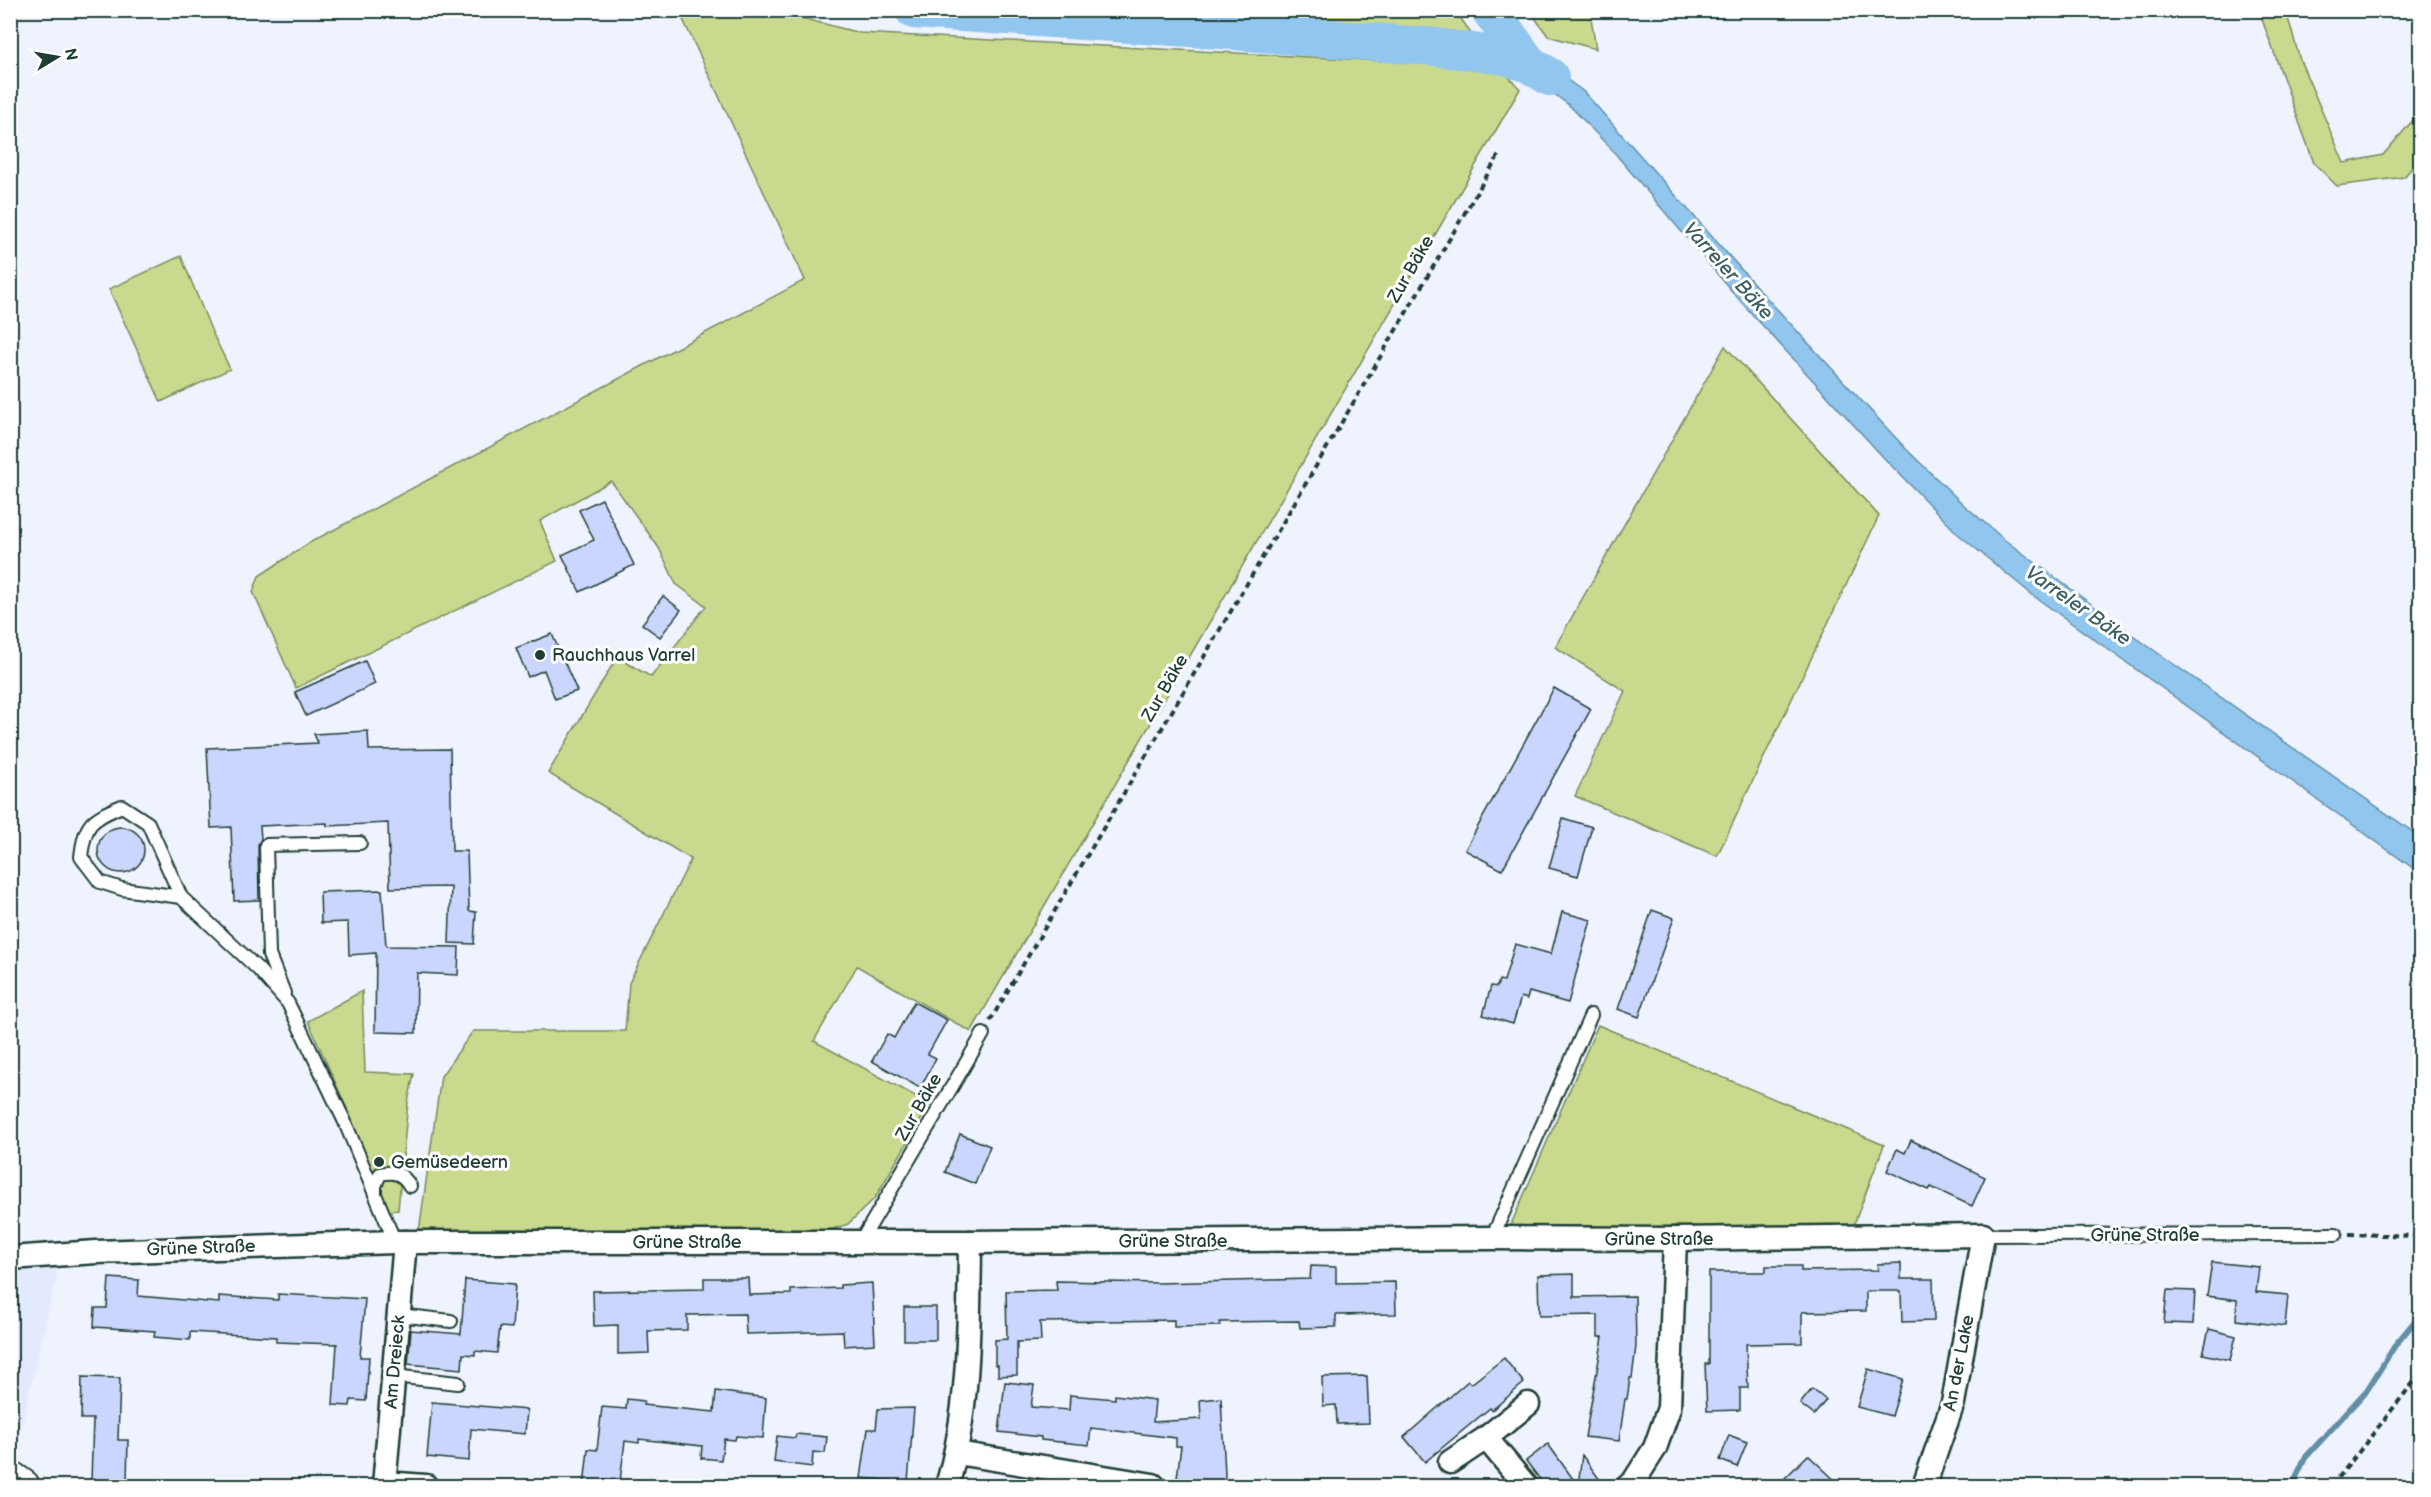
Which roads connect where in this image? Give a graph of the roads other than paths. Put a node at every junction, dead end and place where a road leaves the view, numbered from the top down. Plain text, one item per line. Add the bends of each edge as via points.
1 (360, 843) dead end
2 (181, 897) junction
3 (288, 1003) junction
4 (1591, 1015) dead end
5 (983, 1034) road end
6 (410, 1186) dead end
7 (376, 1197) junction
8 (2336, 1234) road end
9 (1983, 1236) junction
10 (1492, 1238) junction
11 (1675, 1239) junction
12 (861, 1241) junction
13 (400, 1242) junction
14 (970, 1242) junction
15 (10, 1258) edge
16 (399, 1315) junction
17 (451, 1321) dead end
18 (393, 1376) junction
19 (458, 1383) dead end
20 (1528, 1404) dead end
21 (1486, 1438) junction
22 (957, 1453) junction
23 (1450, 1462) dead end
24 (10, 1477) edge
25 (384, 1485) edge
26 (1153, 1485) dead end
27 (23, 1486) edge
28 (426, 1486) edge
29 (947, 1486) edge
30 (1527, 1486) edge
31 (1628, 1486) edge
32 (1924, 1486) edge

1 - 3 lane via 266,845 269,956
2 - 2 lane via 100,882 81,857 84,833 98,816 122,806 148,823
2 - 3 lane via 258,969
3 - 7 lane
4 - 10 lane
5 - 12 lane, Zur Bäke
6 - 7 lane via 394,1171 380,1174
7 - 13 lane
8 - 9 lane, Grüne Straße
9 - 11 street, Grüne Straße
9 - 32 street, An der Lake via 1953,1403
10 - 11 street, Grüne Straße
10 - 14 street, Grüne Straße
11 - 31 street via 1669,1408 1655,1448
12 - 13 street, Grüne Straße
12 - 14 street, Grüne Straße
13 - 15 street, Grüne Straße
13 - 16 street, Am Dreieck
14 - 22 street via 969,1346
16 - 17 lane
16 - 18 street, Am Dreieck
18 - 19 lane
18 - 25 street, Am Dreieck
20 - 21 street
21 - 23 street
21 - 30 street
22 - 26 street
22 - 29 street
24 - 27 main road
25 - 28 street, Am Dreieck

